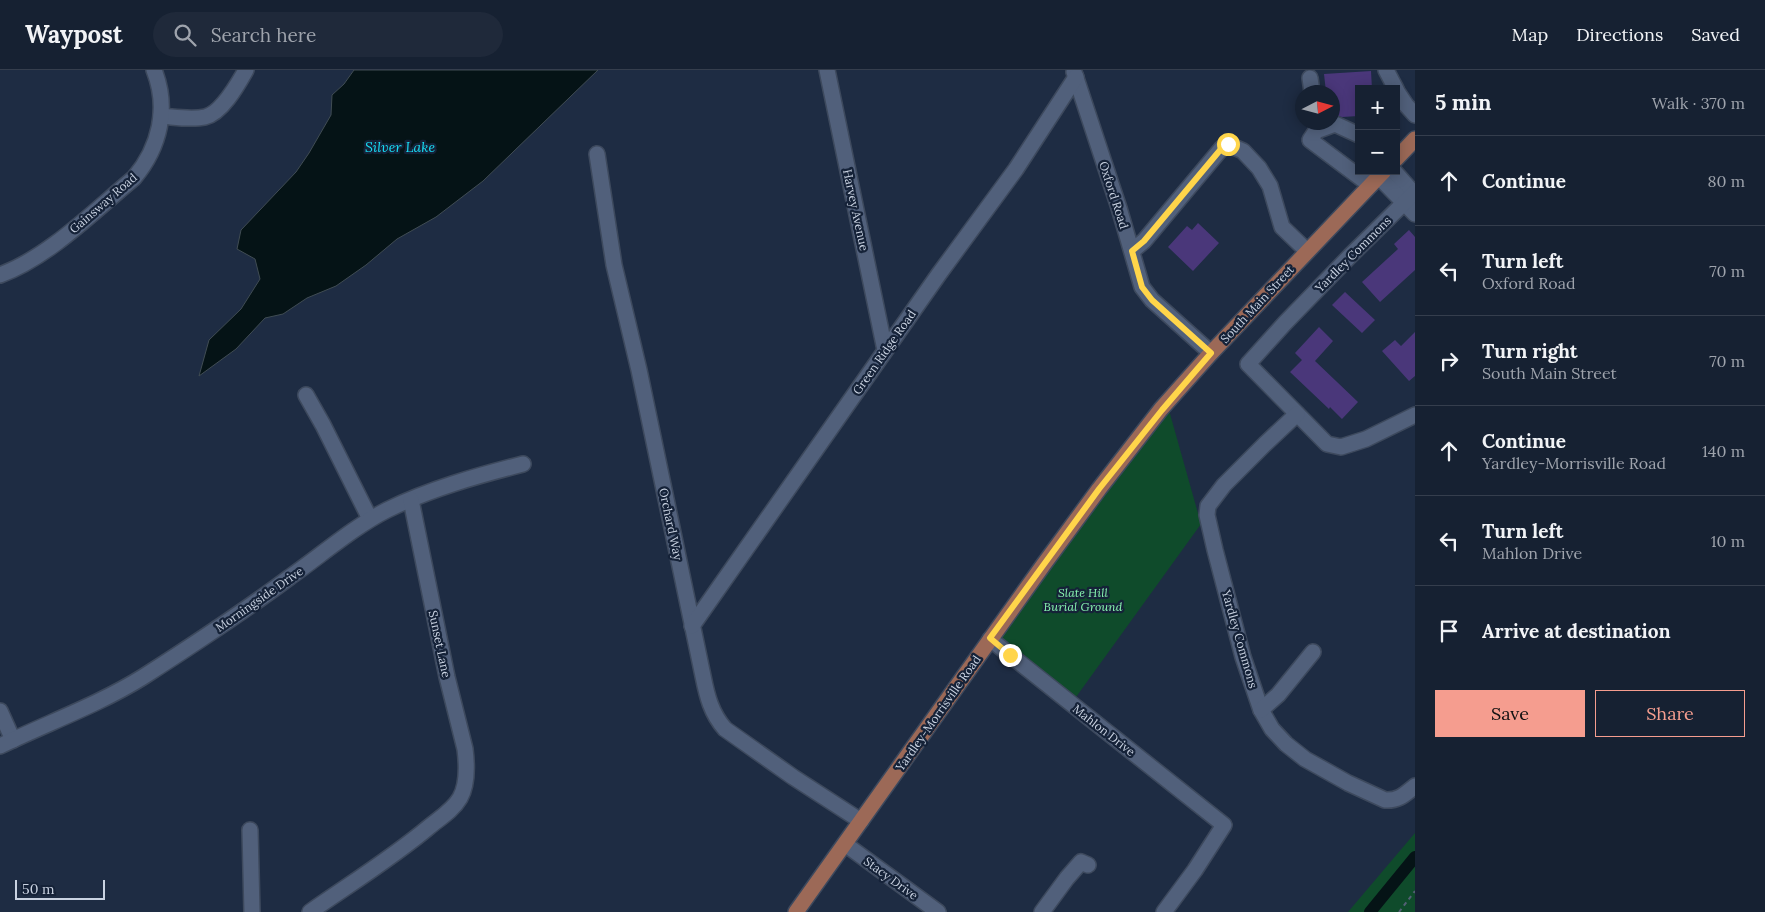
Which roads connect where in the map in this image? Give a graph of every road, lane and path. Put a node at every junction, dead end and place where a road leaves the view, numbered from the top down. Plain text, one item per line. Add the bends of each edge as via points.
1 (154, 70) edge
2 (246, 70) edge
3 (826, 70) edge
4 (1386, 70) edge
5 (1074, 74) edge
6 (1394, 85) edge
7 (1400, 96) edge
8 (1415, 115) edge
9 (161, 116) junction
10 (1340, 126) edge
11 (1315, 130) edge
12 (1355, 133) edge
13 (1415, 139) edge
14 (597, 154) dead end
15 (1400, 155) edge
16 (1397, 175) edge
17 (1378, 178) edge
18 (1413, 200) edge
19 (1132, 251) junction
20 (1307, 252) junction
21 (0, 274) edge
22 (885, 350) junction
23 (1211, 353) junction
24 (306, 395) dead end
25 (1297, 414) junction
26 (1415, 415) edge
27 (1135, 443) joint
28 (522, 464) dead end
29 (411, 500) junction
30 (370, 519) junction
31 (692, 626) junction
32 (990, 638) junction
33 (1313, 652) dead end
34 (1261, 710) junction
35 (0, 711) edge
36 (6, 743) edge
37 (1415, 786) edge
38 (861, 821) junction
39 (250, 830) dead end
40 (845, 844) junction
41 (1088, 865) dead end
42 (1415, 891) edge
43 (252, 912) edge
44 (310, 912) edge
45 (796, 912) edge
46 (938, 912) edge
47 (1042, 912) edge
48 (1164, 912) edge
49 (1398, 912) edge

1 - 9 street, Gainsway Road via 162,99
2 - 9 street via 216,113 188,118
3 - 22 street, Harvey Avenue
4 - 6 street
5 - 19 street, Oxford Road
5 - 22 street, Green Ridge Road via 1016,168
7 - 8 street
9 - 21 street, Gainsway Road via 150,157 134,178 49,249
10 - 12 street
11 - 17 street via 1310,140
13 - 15 main road
14 - 31 street, Orchard Way via 614,265
16 - 18 street
17 - 18 street
17 - 20 main road, South Main Street
18 - 25 street, Yardley Commons via 1336,269 1248,364
19 - 20 street via 1228,144 1243,151 1259,168 1270,186 1282,227
19 - 23 street, Oxford Road via 1142,287 1152,300
20 - 23 main road, South Main Street
22 - 31 street, Green Ridge Road
23 - 27 main road, South Main Street
24 - 30 street
25 - 26 street, Yardley Commons via 1327,444 1341,447 1366,439
25 - 34 street, Yardley Commons via 1224,485 1208,506 1207,515 1238,639
27 - 32 main road, Yardley-Morrisville Road
28 - 29 street, Morningside Drive via 473,477
29 - 30 street, Morningside Drive
29 - 44 street, Sunset Lane via 465,749 464,788 454,807 402,850
30 - 36 street, Morningside Drive via 142,678
31 - 38 street, Orchard Way via 708,699 720,724
32 - 38 main road, Yardley-Morrisville Road
32 - 48 street, Mahlon Drive via 1224,825
33 - 34 street via 1278,695
34 - 37 street, Yardley Commons via 1272,729 1305,759 1376,797 1401,798
35 - 36 street
38 - 40 main road, Yardley-Morrisville Road
39 - 43 street
40 - 45 main road, Yardley-Morrisville Road
40 - 46 street, Stacy Drive
41 - 47 street via 1081,862
42 - 49 path

